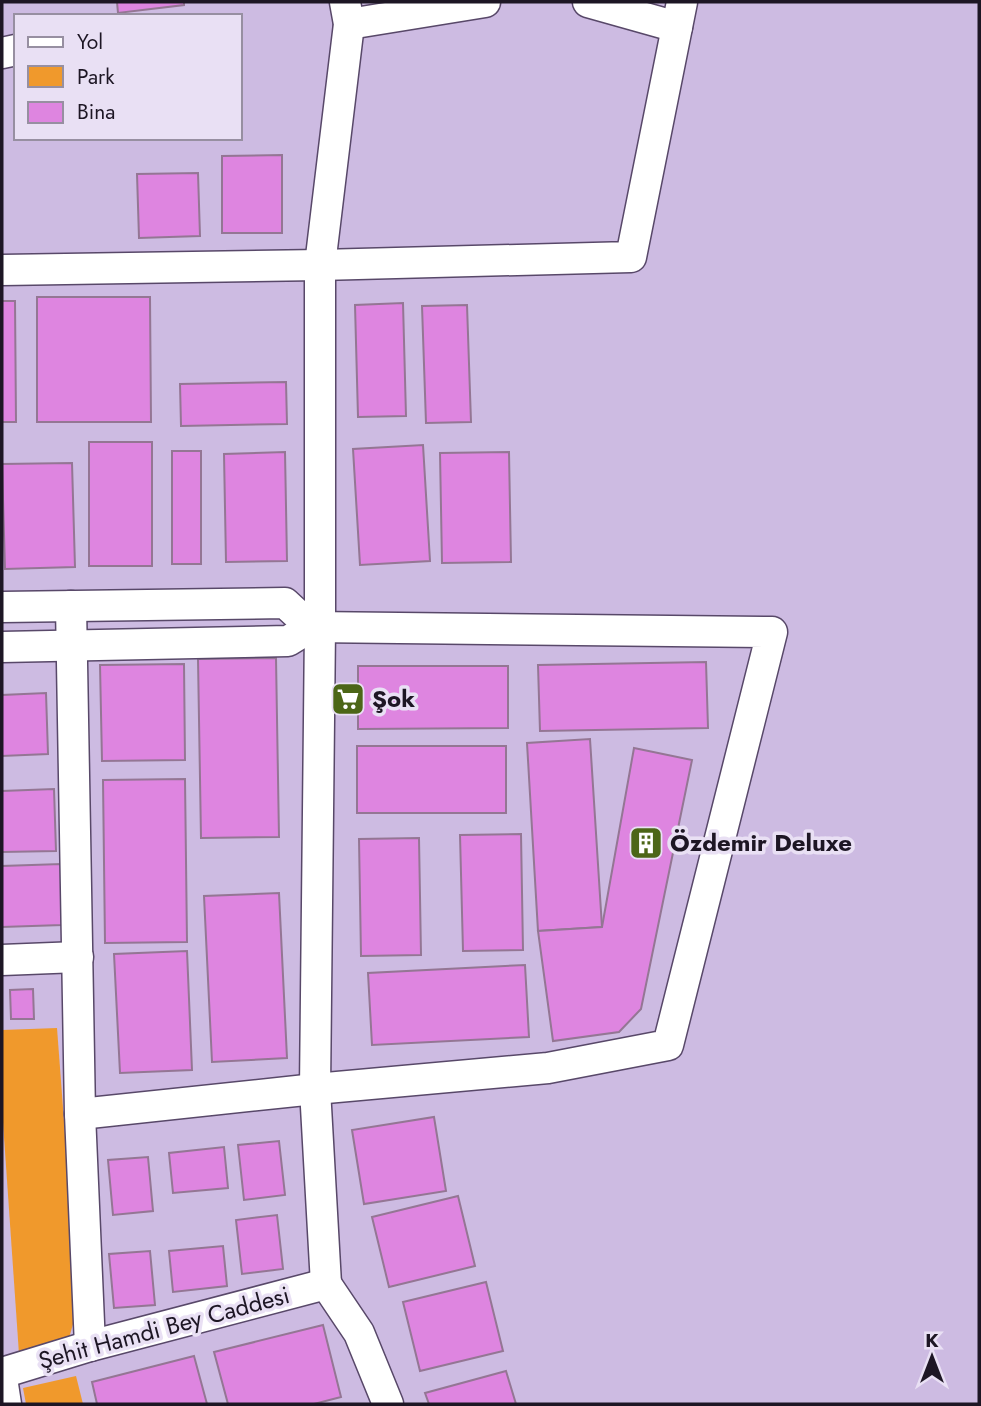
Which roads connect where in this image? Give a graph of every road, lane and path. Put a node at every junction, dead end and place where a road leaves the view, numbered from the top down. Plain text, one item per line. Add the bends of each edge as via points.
1 (485, 2) edge
2 (588, 2) edge
3 (347, 13) edge
4 (679, 15) edge
5 (320, 265) junction
6 (2, 270) edge
7 (71, 606) junction
8 (2, 607) edge
9 (315, 627) junction
10 (73, 645) junction
11 (2, 647) edge
12 (78, 957) junction
13 (2, 960) edge
14 (315, 1089) junction
15 (80, 1114) junction
16 (326, 1284) junction
17 (90, 1346) junction
18 (2, 1375) edge
19 (6, 1404) edge
20 (388, 1404) edge

1 - 3 street
2 - 4 street
3 - 5 street
4 - 5 street via 631,257
5 - 6 street
5 - 9 street
7 - 8 street
7 - 9 street via 285,603
7 - 10 street
9 - 10 street via 288,641
9 - 14 street
9 - 14 street via 772,632 668,1045 548,1068
10 - 11 street
10 - 12 street
12 - 13 street
12 - 15 street
14 - 15 street
14 - 16 street
15 - 17 street
16 - 17 street, Şehit Hamdi Bey Caddesi
16 - 20 street via 359,1333
17 - 18 street, Şehit Hamdi Bey Caddesi
18 - 19 street

